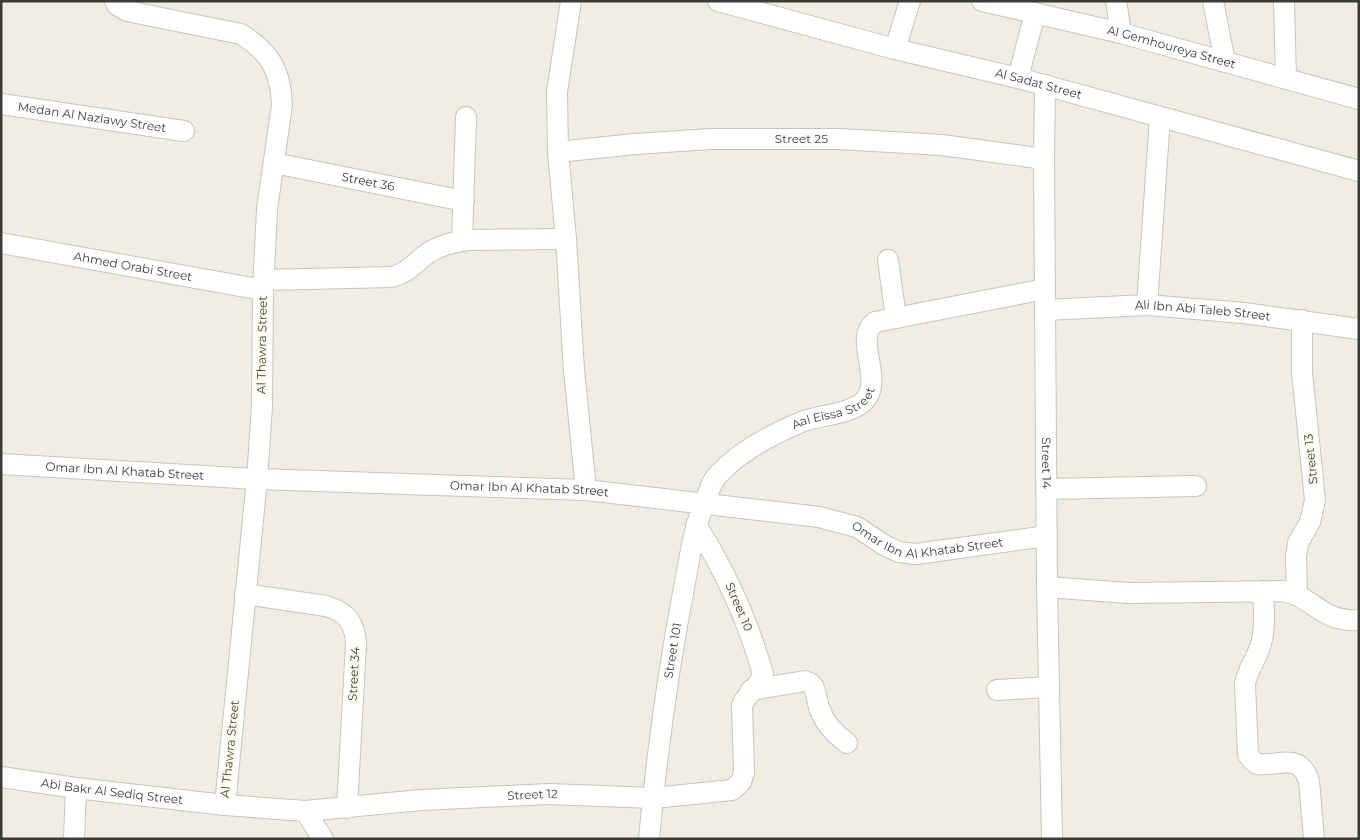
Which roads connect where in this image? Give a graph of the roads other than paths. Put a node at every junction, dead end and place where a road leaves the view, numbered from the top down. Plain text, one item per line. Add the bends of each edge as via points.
1 (115, 1) edge
2 (571, 1) edge
3 (718, 1) edge
4 (910, 1) edge
5 (982, 1) edge
6 (1116, 1) edge
7 (1213, 1) edge
8 (1284, 1) edge
9 (1035, 13) junction
10 (1121, 33) junction
11 (895, 49) junction
12 (1225, 62) junction
13 (1018, 78) junction
14 (1286, 78) junction
15 (1045, 86) junction
16 (1359, 99) edge
17 (1, 104) edge
18 (466, 117) dead end
19 (1160, 117) junction
20 (184, 131) dead end
21 (558, 152) junction
22 (1044, 159) junction
23 (274, 163) junction
24 (1359, 171) edge
25 (464, 201) junction
26 (566, 240) junction
27 (462, 241) junction
28 (1, 243) edge
29 (888, 260) dead end
30 (264, 285) junction
31 (1045, 289) junction
32 (1147, 305) junction
33 (1045, 310) junction
34 (896, 318) junction
35 (1302, 320) junction
36 (1359, 330) edge
37 (1, 464) edge
38 (257, 479) junction
39 (1196, 486) dead end
40 (1047, 489) junction
41 (586, 490) junction
42 (703, 505) junction
43 (696, 525) junction
44 (1047, 536) junction
45 (1047, 587) junction
46 (1263, 591) junction
47 (245, 594) junction
48 (1297, 595) junction
49 (1359, 620) edge
50 (1049, 687) junction
51 (751, 690) junction
52 (997, 690) dead end
53 (847, 743) dead end
54 (1, 777) edge
55 (76, 788) junction
56 (653, 798) junction
57 (225, 805) junction
58 (347, 808) junction
59 (306, 811) junction
60 (74, 839) edge
61 (322, 839) edge
62 (648, 839) edge
63 (1052, 839) edge
64 (1314, 839) edge

1 - 23 street, Al Thawra Street via 127,11 241,34 256,43 277,71 282,88
2 - 21 street via 557,92
3 - 11 street, Al Sadat Street
4 - 11 street
5 - 9 street, Al Gemhoureya Street
6 - 10 street
7 - 12 street
8 - 14 street
9 - 10 street, Al Gemhoureya Street
9 - 13 street
10 - 12 street, Al Gemhoureya Street
11 - 13 street, Al Sadat Street
12 - 14 street, Al Gemhoureya Street
13 - 15 street, Al Sadat Street
14 - 16 street, Al Gemhoureya Street
15 - 19 street, Al Sadat Street
15 - 22 street, Street 14
17 - 20 street, Medan Al Nazlawy Street
18 - 25 street
19 - 24 street, Al Sadat Street
19 - 32 street
21 - 22 street, Street 25 via 711,139 839,139 942,145
21 - 26 street
22 - 31 street, Street 14
23 - 25 street, Street 36
23 - 30 street, Al Thawra Street via 267,209
25 - 27 street
26 - 27 street, Ahmed Orabi Street
26 - 41 street
27 - 30 street, Ahmed Orabi Street via 438,247 404,273 392,277
28 - 30 street, Ahmed Orabi Street
29 - 34 street
30 - 38 street, Al Thawra Street
31 - 33 street, Street 14
31 - 34 street, Aal Eissa Street
32 - 33 street, Ali Ibn Abi Taleb Street
32 - 35 street, Ali Ibn Abi Taleb Street
33 - 40 street, Street 14
34 - 42 street, Aal Eissa Street via 879,320 868,329 872,386 865,401 851,409 803,421 742,454 714,480
35 - 36 street, Ali Ibn Abi Taleb Street
35 - 48 street, Street 13 via 1302,372 1315,500 1310,522 1298,544
37 - 38 street, Omar Ibn Al Khatab Street
38 - 41 street, Omar Ibn Al Khatab Street
38 - 47 street, Al Thawra Street
39 - 40 street
40 - 44 street, Street 14
41 - 42 street, Omar Ibn Al Khatab Street
42 - 43 street, Street 101
42 - 44 street, Omar Ibn Al Khatab Street via 842,522 857,527 899,552 916,554
43 - 51 street, Street 10 via 734,593 753,641 763,674 761,681
43 - 56 street, Street 101 via 671,663
44 - 45 street, Street 14
45 - 46 street via 1128,593
45 - 50 street, Street 14
46 - 48 street
46 - 64 street via 1262,639 1245,684 1248,755 1257,764 1294,763 1306,773
47 - 57 street, Al Thawra Street
47 - 58 street, Street 34 via 326,606 346,616 351,624 356,644
48 - 49 street via 1339,620
50 - 52 street
50 - 63 street, Street 14
51 - 53 street via 804,681 811,683 826,722
51 - 56 street, Street 12 via 742,705 744,772 739,785 728,792
54 - 55 street, Abi Bakr Al Sediq Street
55 - 57 street, Abi Bakr Al Sediq Street
55 - 60 street
56 - 58 street, Street 12 via 549,794 421,800
56 - 62 street, Street 101
57 - 59 street, Street 12
58 - 59 street, Street 12
59 - 61 street

